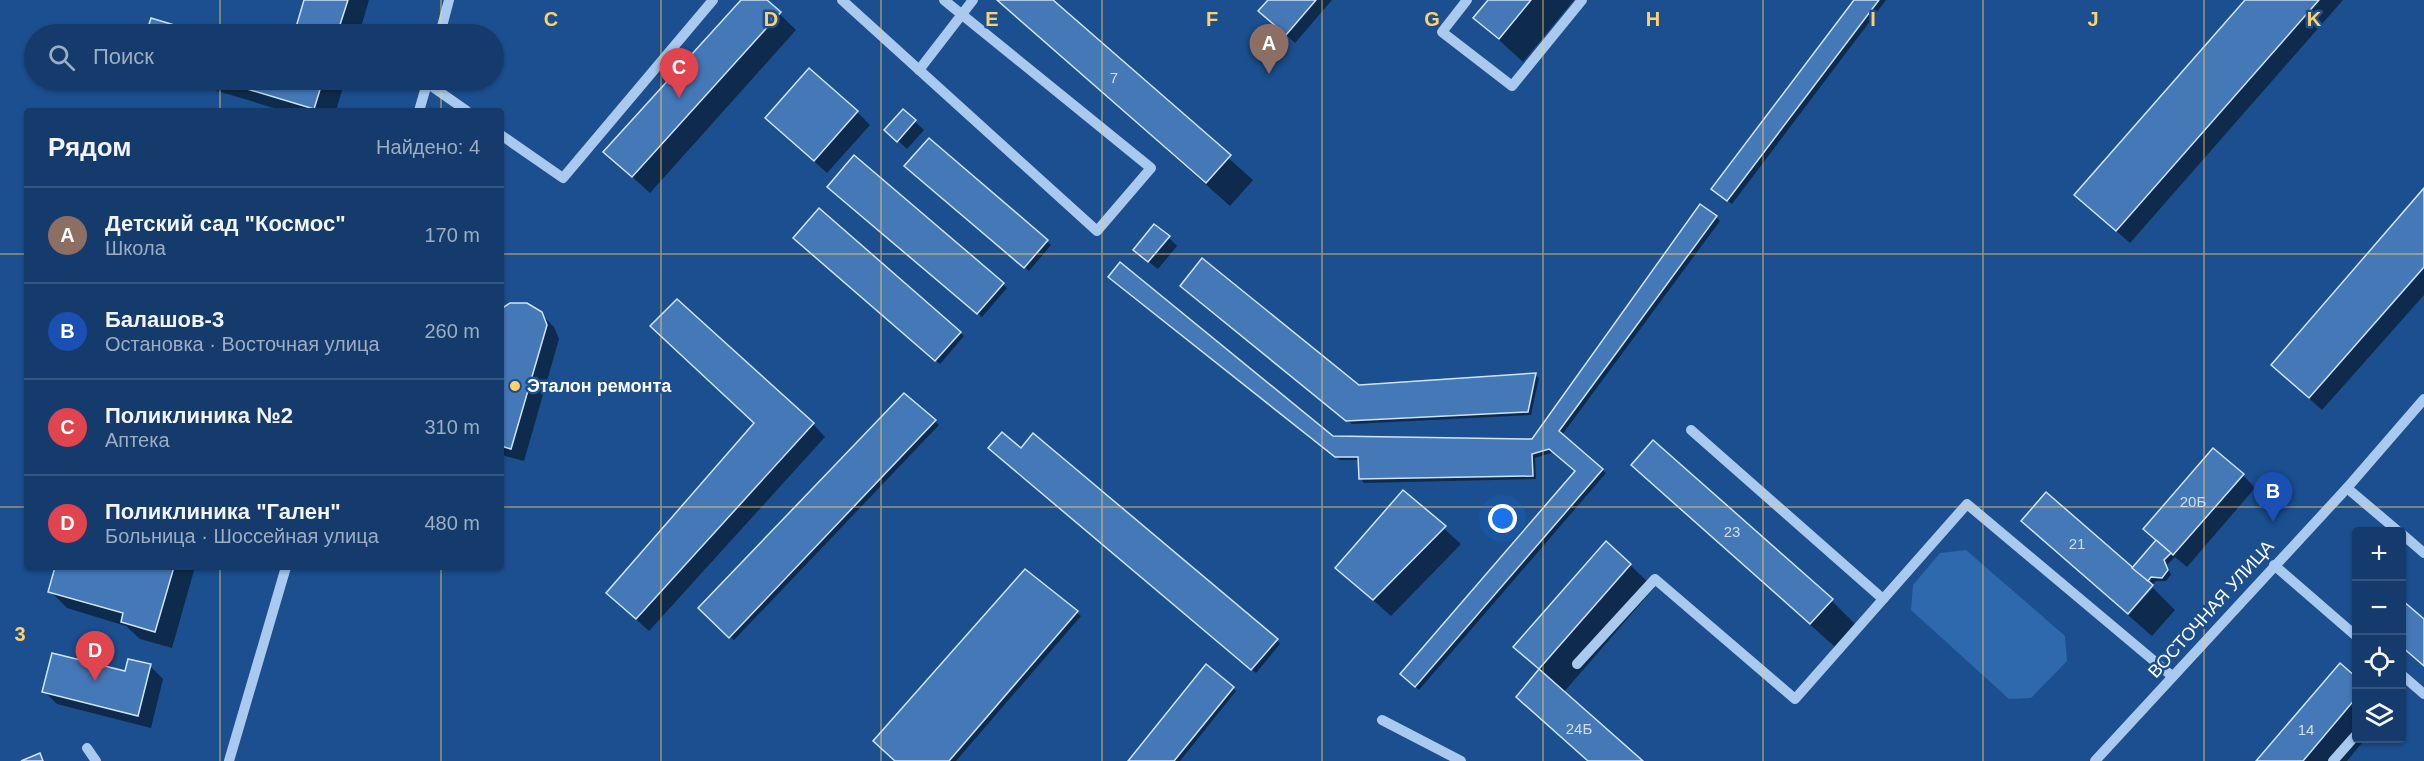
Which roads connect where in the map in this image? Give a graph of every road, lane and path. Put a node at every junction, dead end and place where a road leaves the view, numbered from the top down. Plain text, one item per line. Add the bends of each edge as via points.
1 (449, 0) edge
2 (713, 0) edge
3 (842, 0) edge
4 (944, 0) edge
5 (973, 0) edge
6 (1467, 0) edge
7 (1582, 0) edge
8 (961, 15) junction
9 (443, 24) edge
10 (919, 70) junction
11 (425, 90) edge
12 (440, 90) edge
13 (420, 108) edge
14 (463, 108) edge
15 (504, 137) edge
16 (2424, 399) edge
17 (1691, 430) dead end
18 (2347, 488) junction
19 (2393, 527) edge
20 (2406, 538) edge
21 (2424, 553) edge
22 (2274, 565) junction
23 (285, 570) edge
24 (1883, 599) junction
25 (2355, 635) edge
26 (1577, 664) dead end
27 (2172, 676) junction
28 (2406, 681) edge
29 (2424, 694) edge
30 (1382, 720) dead end
31 (2352, 740) edge
32 (87, 748) dead end
33 (2101, 759) edge
34 (96, 761) edge
35 (229, 761) edge
36 (1461, 761) edge
37 (2333, 761) edge

1 - 9 street
2 - 15 street via 563,178
3 - 10 street
4 - 8 street
5 - 8 street
6 - 7 street via 1443,32 1512,86
8 - 10 street
8 - 10 street via 1151,168 1097,231
11 - 13 street
12 - 14 street
16 - 18 street, ВОСТОЧНАЯ УЛИЦА
17 - 24 street
18 - 19 street
18 - 22 street, ВОСТОЧНАЯ УЛИЦА
20 - 21 street
22 - 25 street
22 - 27 street, ВОСТОЧНАЯ УЛИЦА
23 - 35 street
24 - 26 street via 1795,699 1655,579
24 - 27 street via 1967,504
27 - 33 street, ВОСТОЧНАЯ УЛИЦА
28 - 29 street
30 - 36 street
31 - 37 street
32 - 34 street

